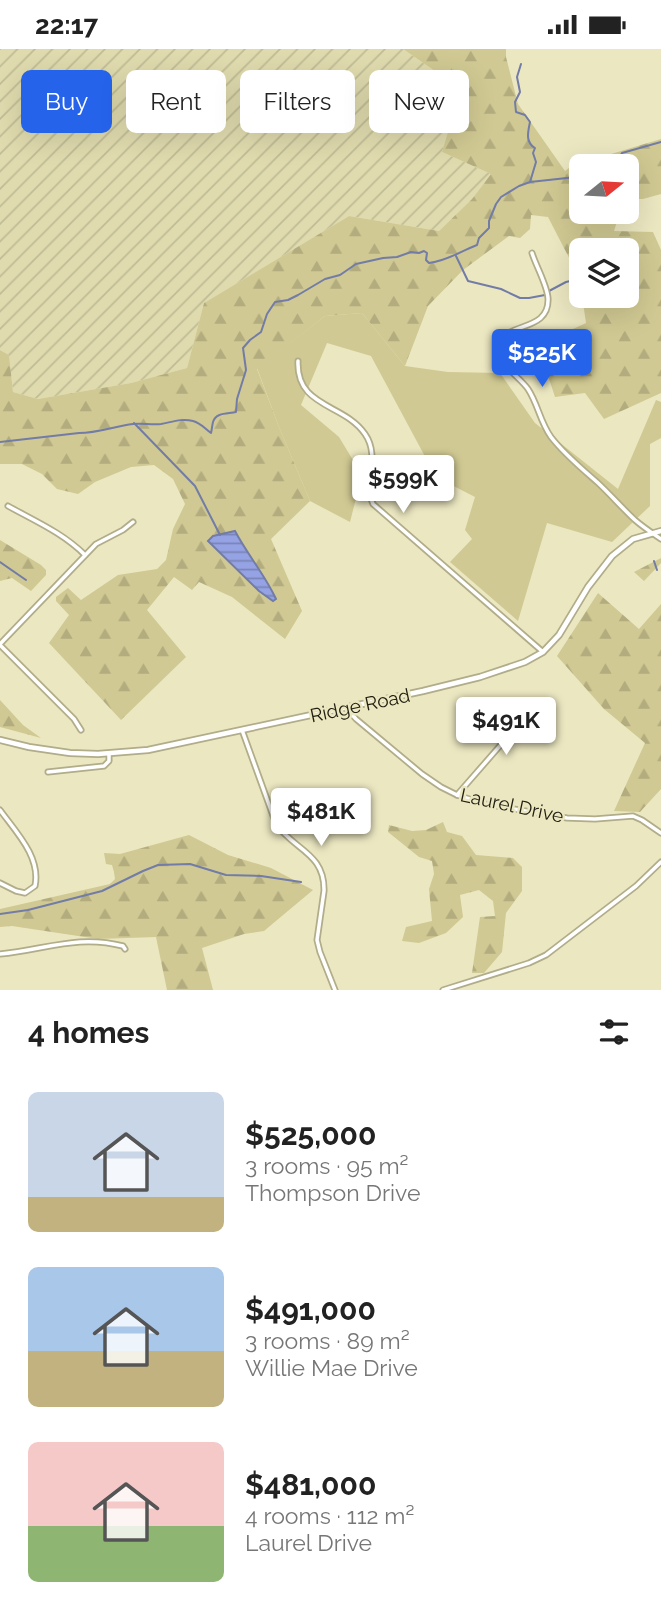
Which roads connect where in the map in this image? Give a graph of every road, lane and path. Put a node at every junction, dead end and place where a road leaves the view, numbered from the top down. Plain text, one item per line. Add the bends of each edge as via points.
1 (532, 253) dead end
2 (298, 361) dead end
3 (8, 506) dead end
4 (133, 522) dead end
5 (661, 531) edge
6 (653, 533) junction
7 (661, 539) edge
8 (85, 555) junction
9 (0, 644) edge
10 (543, 652) junction
11 (544, 705) dead end
12 (346, 708) junction
13 (80, 730) dead end
14 (242, 730) junction
15 (0, 740) edge
16 (109, 754) junction
17 (48, 772) dead end
18 (457, 795) junction
19 (0, 810) edge
20 (661, 833) edge
21 (661, 862) edge
22 (0, 883) edge
23 (125, 949) dead end
24 (0, 954) edge
25 (333, 985) junction
26 (329, 990) edge
27 (335, 990) edge
28 (443, 990) edge

1 - 6 street via 548,296 546,309 537,321 504,337 499,355 528,388 556,443
2 - 10 street via 305,390 368,437 373,504
3 - 8 street via 63,536
4 - 8 street
5 - 6 street, Ridge Road
6 - 7 street
6 - 10 street, Ridge Road via 633,539 612,556
8 - 9 street
9 - 13 street
10 - 12 street, Ridge Road via 481,677
11 - 18 street via 512,732
12 - 14 street, Ridge Road
12 - 18 street, Laurel Drive via 422,773
14 - 16 street, Ridge Road
14 - 25 street via 276,824 321,870 324,891 317,941
15 - 16 street, Ridge Road via 57,752
16 - 17 street via 104,766
18 - 20 street, Laurel Drive via 567,818 633,816
19 - 22 street via 30,852 36,882 25,893
21 - 28 street via 546,955
23 - 24 street via 82,941
25 - 26 street
25 - 27 street

